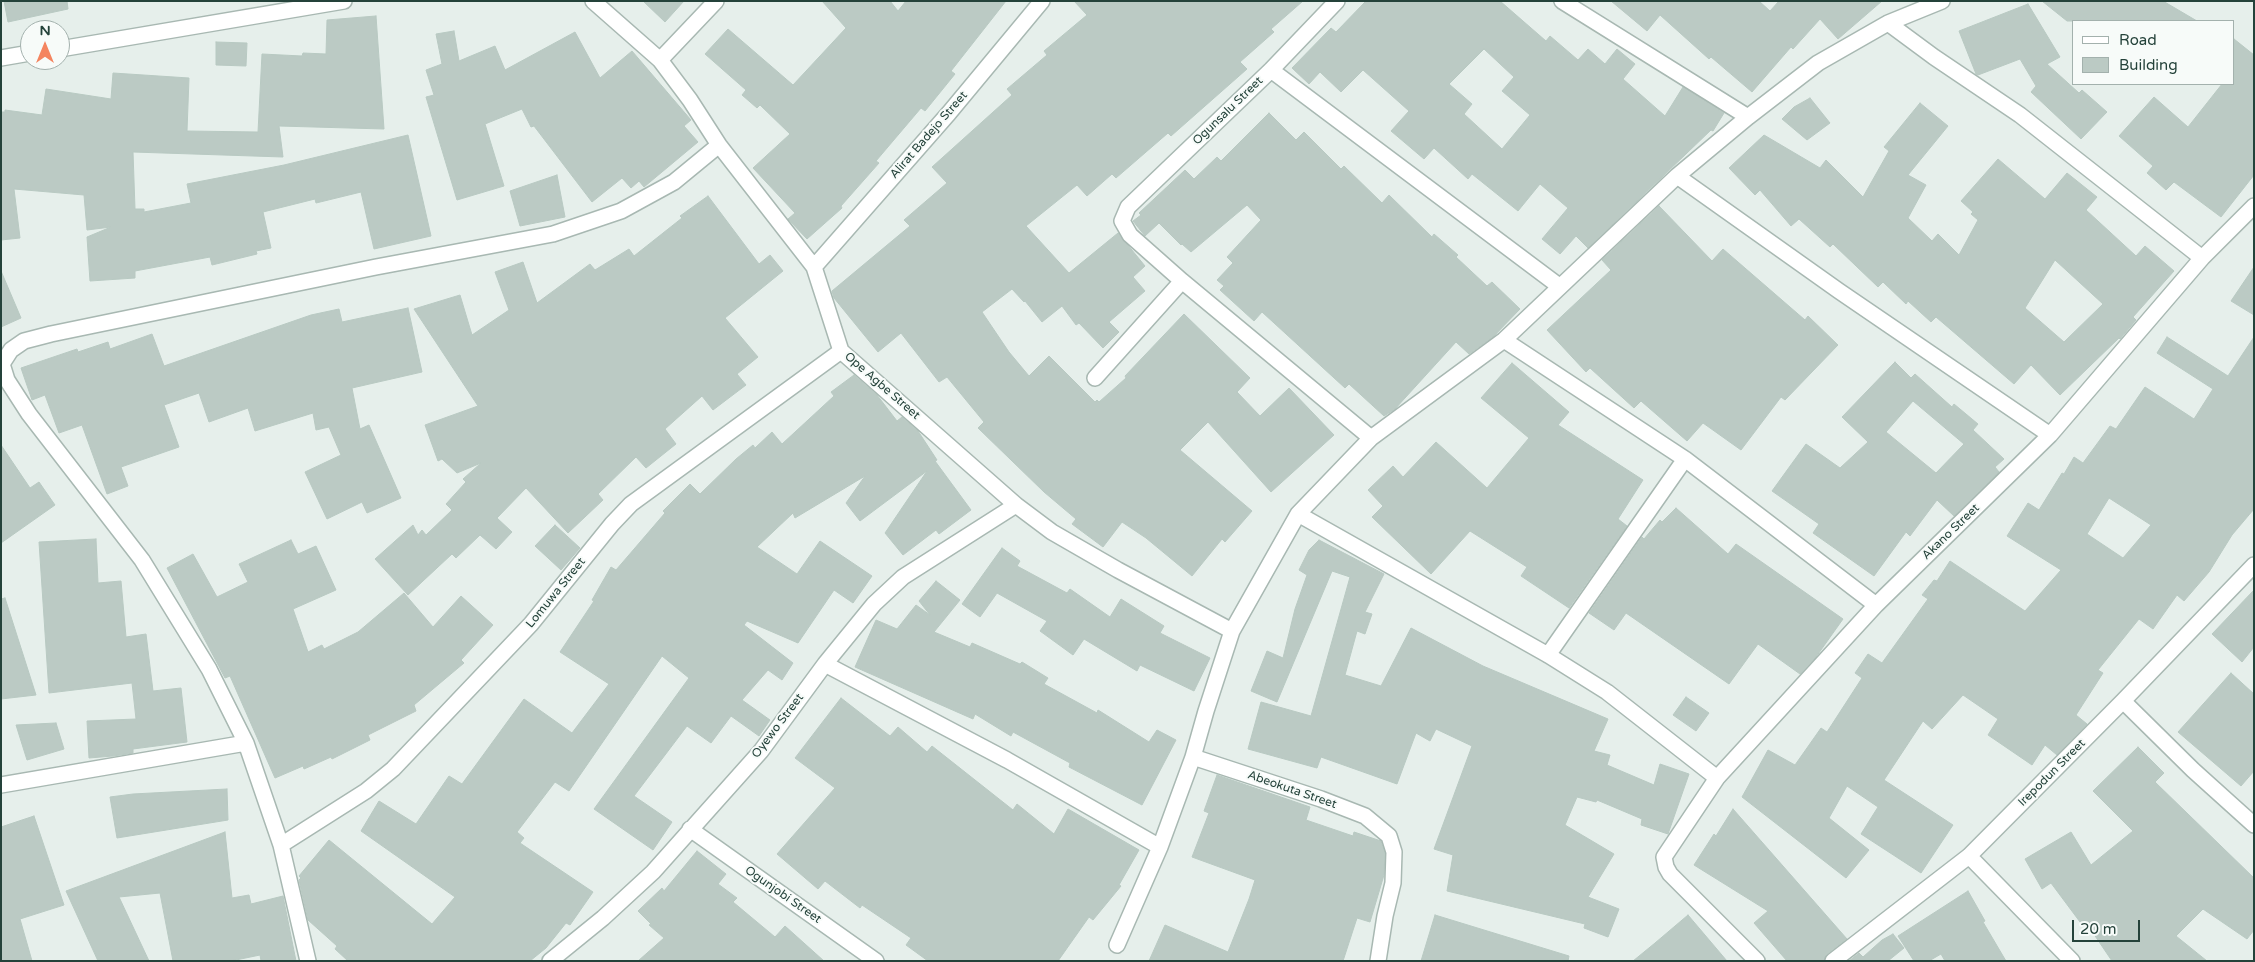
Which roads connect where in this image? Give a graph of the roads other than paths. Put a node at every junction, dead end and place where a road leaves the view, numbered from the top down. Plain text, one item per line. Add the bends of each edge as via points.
1 (344, 1) edge
2 (593, 1) edge
3 (716, 1) edge
4 (1042, 1) edge
5 (1337, 1) edge
6 (1562, 1) edge
7 (1942, 1) edge
8 (1888, 23) junction
9 (70, 47) edge
10 (20, 55) edge
11 (1, 58) edge
12 (660, 60) junction
13 (1271, 70) junction
14 (1748, 117) junction
15 (719, 145) junction
16 (1677, 176) junction
17 (2254, 206) edge
18 (2202, 258) junction
19 (814, 267) junction
20 (1182, 281) junction
21 (1559, 286) junction
22 (1504, 340) junction
23 (840, 351) junction
24 (1095, 378) dead end
25 (2050, 435) junction
26 (1371, 438) junction
27 (1685, 459) junction
28 (1016, 505) junction
29 (1298, 514) junction
30 (2254, 565) edge
31 (1876, 605) junction
32 (1232, 631) junction
33 (1548, 655) junction
34 (825, 664) junction
35 (2123, 701) junction
36 (246, 743) junction
37 (1193, 757) junction
38 (1717, 778) junction
39 (1, 785) edge
40 (2254, 825) edge
41 (690, 830) junction
42 (281, 845) junction
43 (1160, 847) junction
44 (1969, 856) junction
45 (1117, 945) dead end
46 (308, 961) edge
47 (550, 961) edge
48 (876, 961) edge
49 (1378, 961) edge
50 (1757, 961) edge
51 (1833, 961) edge
52 (2072, 961) edge

1 - 9 street
2 - 12 street, Ope Agbe Street
3 - 12 street
4 - 19 street, Alirat Badejo Street
5 - 13 street, Ogunsalu Street
6 - 14 street
7 - 8 street
8 - 14 street via 1818,63
8 - 18 street via 2020,116
10 - 11 street
12 - 15 street, Ope Agbe Street
13 - 20 street, Ogunsalu Street via 1128,207 1122,221 1130,235
13 - 21 street
14 - 16 street
15 - 19 street, Ope Agbe Street
15 - 36 street via 674,182 628,207 554,234 50,334 24,341 11,350 2,364 7,380 29,414 142,560 209,669
16 - 21 street
16 - 25 street
17 - 18 street, Akano Street
18 - 25 street, Akano Street
19 - 23 street, Ope Agbe Street
20 - 24 street
20 - 26 street
21 - 22 street
22 - 26 street
22 - 27 street
23 - 28 street, Ope Agbe Street
23 - 42 street, Lomuwa Street via 631,504 531,624 393,769 366,791
25 - 31 street, Akano Street
26 - 29 street
27 - 31 street
27 - 33 street
28 - 32 street, Ope Agbe Street via 1084,551
28 - 34 street, Oyewo Street via 903,577 874,604
29 - 32 street
29 - 33 street
30 - 35 street, Irepodun Street
31 - 38 street, Akano Street
32 - 37 street
33 - 38 street via 1607,692
34 - 41 street, Oyewo Street via 761,751
34 - 43 street via 1007,760
35 - 40 street
35 - 44 street, Irepodun Street
36 - 39 street
36 - 42 street
37 - 43 street
37 - 49 street, Abeokuta Street via 1321,798 1365,816 1388,836 1394,852 1393,883
38 - 50 street, Akano Street via 1664,857 1666,867
41 - 47 street, Oyewo Street via 653,872
41 - 48 street, Ogunjobi Street
42 - 46 street
43 - 45 street
44 - 51 street, Irepodun Street
44 - 52 street

